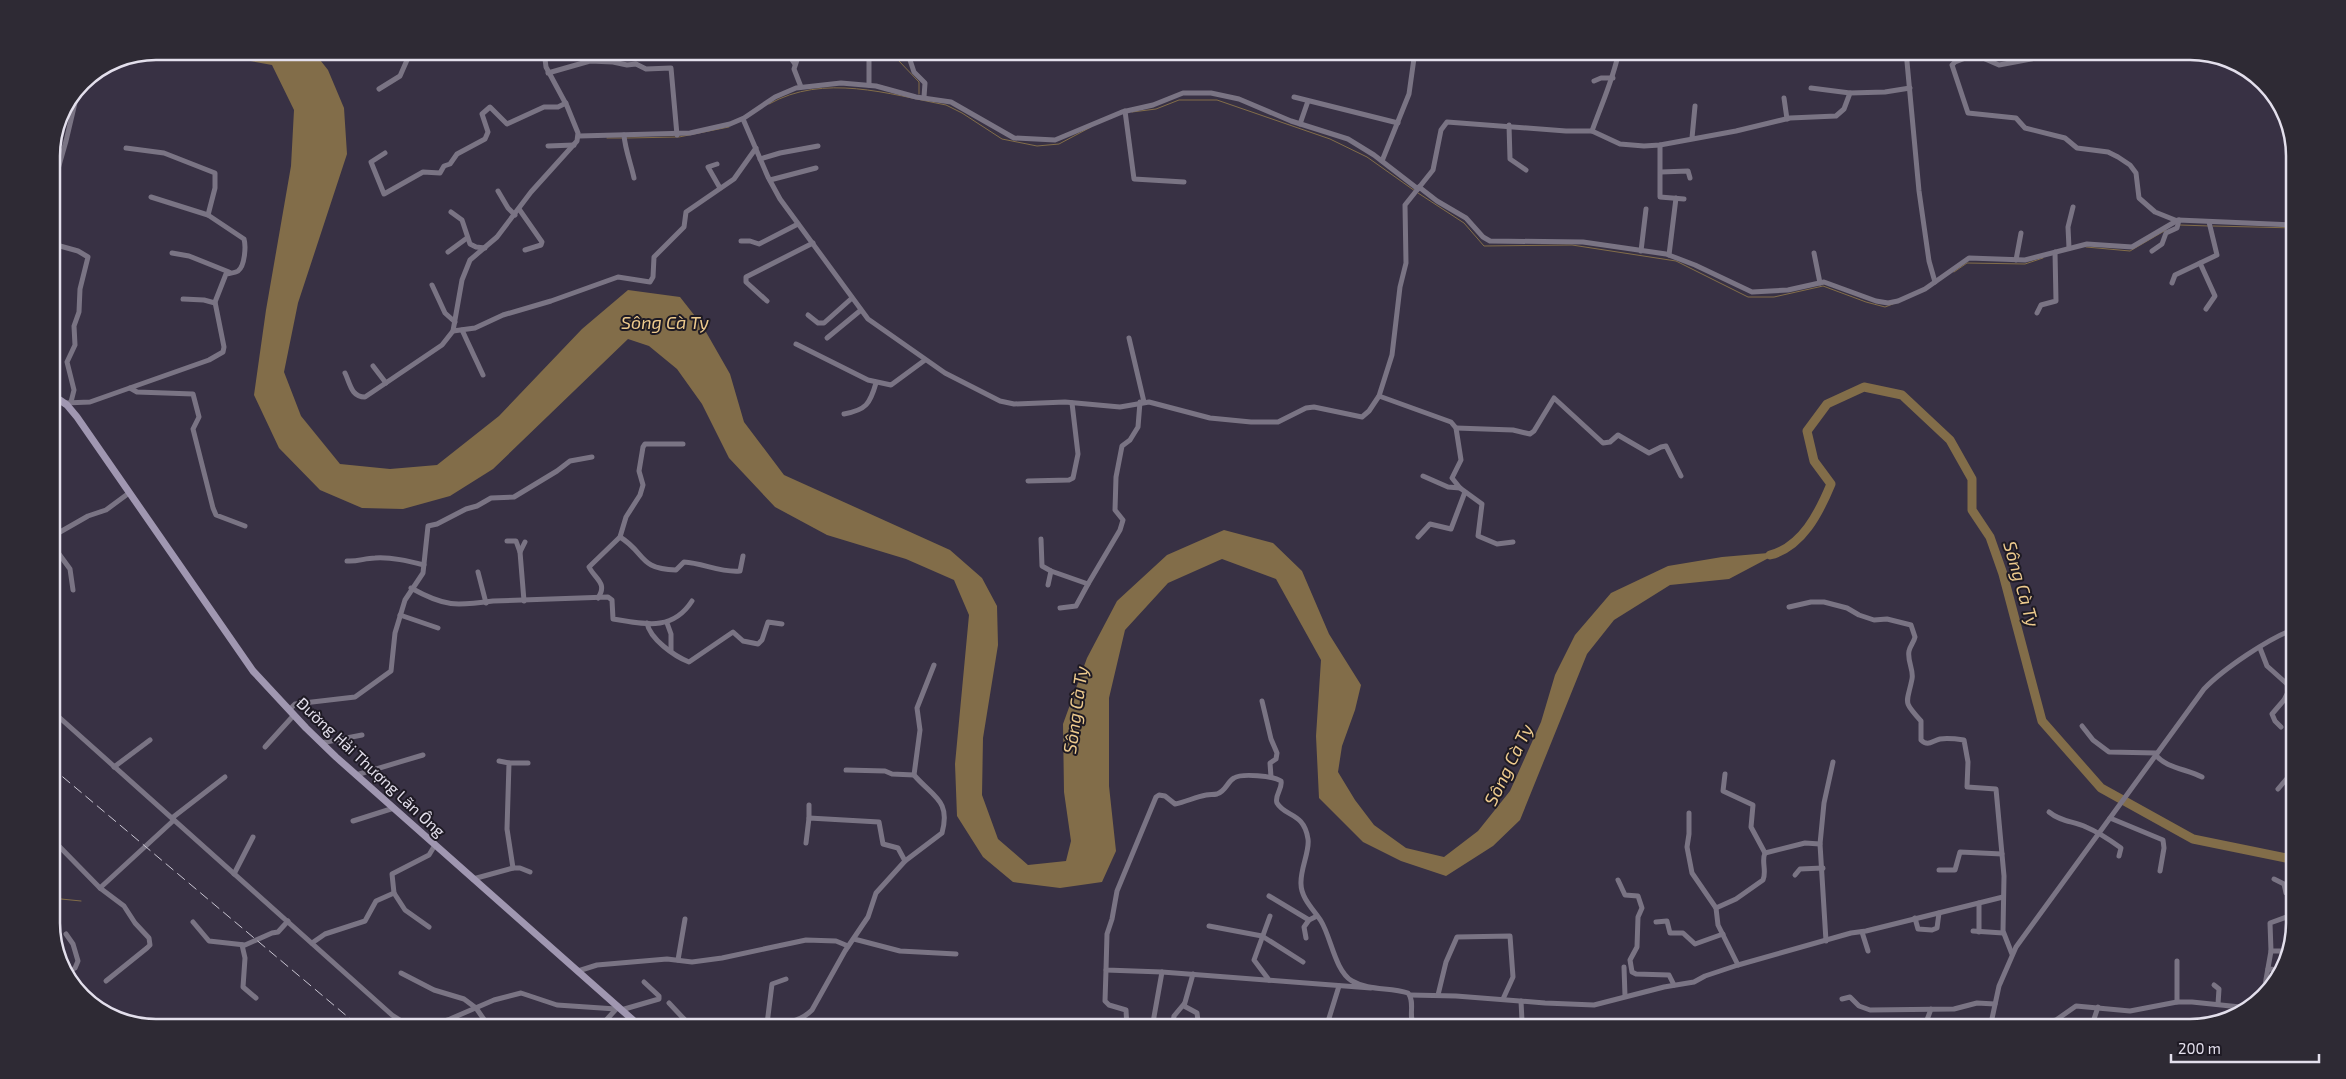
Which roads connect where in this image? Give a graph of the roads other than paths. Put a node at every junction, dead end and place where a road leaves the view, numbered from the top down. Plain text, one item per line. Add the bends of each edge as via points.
1 (407, 60) edge
2 (546, 60) edge
3 (792, 60) edge
4 (797, 60) edge
5 (869, 60) dead end
6 (910, 60) edge
7 (1414, 60) edge
8 (1617, 60) edge
9 (1907, 60) edge
10 (1960, 60) edge
11 (1988, 60) edge
12 (2026, 60) edge
13 (795, 64) junction
14 (548, 73) junction
15 (1613, 78) junction
16 (1594, 81) dead end
17 (869, 85) junction
18 (801, 87) junction
19 (1812, 88) dead end
20 (1910, 88) junction
21 (379, 89) dead end
22 (1850, 93) junction
23 (1294, 97) dead end
24 (924, 98) junction
25 (1784, 98) dead end
26 (1308, 101) junction
27 (566, 103) junction
28 (74, 106) edge
29 (1695, 106) dead end
30 (1125, 114) junction
31 (1787, 119) junction
32 (744, 122) junction
33 (1398, 123) junction
34 (1300, 124) junction
35 (1509, 125) junction
36 (1592, 131) junction
37 (624, 135) junction
38 (677, 135) junction
39 (578, 136) junction
40 (1692, 138) junction
41 (574, 145) junction
42 (548, 146) dead end
43 (818, 146) dead end
44 (1660, 146) junction
45 (126, 148) dead end
46 (756, 148) junction
47 (385, 153) dead end
48 (760, 159) junction
49 (1382, 161) junction
50 (60, 162) edge
51 (717, 164) dead end
52 (816, 168) dead end
53 (1526, 170) dead end
54 (1661, 172) junction
55 (634, 178) dead end
56 (1690, 178) dead end
57 (770, 180) junction
58 (1184, 182) dead end
59 (720, 188) junction
60 (1419, 188) junction
61 (498, 191) dead end
62 (151, 197) dead end
63 (1676, 198) junction
64 (1684, 199) dead end
65 (2073, 208) dead end
66 (519, 209) junction
67 (1646, 209) dead end
68 (451, 212) dead end
69 (208, 215) junction
70 (515, 215) junction
71 (2178, 222) junction
72 (2209, 222) junction
73 (798, 224) junction
74 (2286, 224) edge
75 (2021, 233) dead end
76 (467, 238) junction
77 (742, 241) dead end
78 (813, 243) junction
79 (60, 246) dead end
80 (485, 248) junction
81 (2069, 248) junction
82 (525, 250) dead end
83 (1641, 251) junction
84 (2152, 251) dead end
85 (448, 252) dead end
86 (172, 253) dead end
87 (1814, 253) dead end
88 (1669, 255) junction
89 (2056, 255) junction
90 (2016, 260) junction
91 (2200, 263) junction
92 (229, 272) junction
93 (1935, 282) junction
94 (1820, 283) junction
95 (2172, 283) dead end
96 (432, 285) dead end
97 (852, 298) junction
98 (183, 300) dead end
99 (767, 301) dead end
100 (215, 303) junction
101 (2206, 309) dead end
102 (861, 310) junction
103 (2037, 312) dead end
104 (808, 316) dead end
105 (455, 322) junction
106 (462, 330) junction
107 (453, 331) junction
108 (827, 338) dead end
109 (1129, 338) dead end
110 (796, 344) dead end
111 (925, 360) junction
112 (374, 366) dead end
113 (345, 373) dead end
114 (483, 375) dead end
115 (386, 383) junction
116 (876, 383) junction
117 (130, 388) junction
118 (1378, 396) junction
119 (60, 398) edge
120 (68, 402) junction
121 (1142, 402) junction
122 (1072, 403) junction
123 (844, 414) dead end
124 (1456, 428) junction
125 (683, 444) dead end
126 (592, 457) dead end
127 (1423, 476) dead end
128 (1681, 476) dead end
129 (1028, 481) dead end
130 (1462, 490) junction
131 (130, 493) junction
132 (245, 526) dead end
133 (60, 532) dead end
134 (620, 537) junction
135 (1418, 537) dead end
136 (1041, 539) dead end
137 (507, 541) dead end
138 (525, 542) dead end
139 (1512, 542) dead end
140 (520, 552) junction
141 (60, 555) edge
142 (743, 556) dead end
143 (347, 561) dead end
144 (424, 565) junction
145 (1051, 571) junction
146 (478, 572) dead end
147 (1088, 584) junction
148 (1048, 585) dead end
149 (411, 588) junction
150 (73, 590) dead end
151 (598, 598) junction
152 (524, 601) junction
153 (692, 602) dead end
154 (486, 603) junction
155 (1789, 607) dead end
156 (1060, 608) dead end
157 (400, 615) junction
158 (646, 623) junction
159 (667, 623) junction
160 (782, 624) dead end
161 (438, 628) dead end
162 (2286, 634) edge
163 (2260, 648) junction
164 (671, 650) junction
165 (934, 665) dead end
166 (2286, 684) edge
167 (2286, 696) edge
168 (1262, 701) dead end
169 (291, 712) junction
170 (60, 717) edge
171 (2082, 726) dead end
172 (2281, 727) dead end
173 (362, 735) dead end
174 (150, 740) dead end
175 (321, 743) junction
176 (265, 747) dead end
177 (2156, 753) junction
178 (423, 755) dead end
179 (499, 761) dead end
180 (1834, 762) dead end
181 (509, 763) junction
182 (528, 763) dead end
183 (114, 767) junction
184 (846, 770) dead end
185 (1726, 774) dead end
186 (356, 775) junction
187 (914, 775) junction
188 (1271, 777) junction
189 (2202, 777) dead end
190 (225, 778) dead end
191 (2286, 780) edge
192 (2278, 789) dead end
193 (809, 805) dead end
194 (394, 808) junction
195 (2049, 812) dead end
196 (1689, 813) dead end
197 (2111, 817) junction
198 (809, 818) junction
199 (173, 819) junction
200 (353, 821) dead end
201 (2099, 834) junction
202 (253, 837) dead end
203 (806, 843) dead end
204 (1820, 844) junction
205 (435, 845) junction
206 (60, 846) edge
207 (1765, 853) junction
208 (2002, 854) junction
209 (2119, 856) dead end
210 (905, 861) junction
211 (513, 868) junction
212 (1823, 868) junction
213 (1939, 870) dead end
214 (2160, 870) dead end
215 (530, 872) dead end
216 (234, 874) junction
217 (1795, 875) dead end
218 (473, 879) junction
219 (2274, 879) dead end
220 (1618, 880) dead end
221 (100, 888) junction
222 (394, 893) junction
223 (2286, 893) edge
224 (1269, 896) dead end
225 (2004, 897) junction
226 (1979, 903) junction
227 (1716, 908) junction
228 (1939, 913) junction
229 (1270, 916) dead end
230 (1317, 916) junction
231 (2286, 917) edge
232 (1915, 918) junction
233 (685, 919) dead end
234 (1309, 920) junction
235 (288, 921) junction
236 (193, 922) dead end
237 (1656, 922) dead end
238 (1209, 926) dead end
239 (429, 927) dead end
240 (1862, 932) junction
241 (2004, 933) junction
242 (66, 934) dead end
243 (1723, 934) junction
244 (1262, 936) junction
245 (1306, 938) dead end
246 (854, 939) junction
247 (1826, 941) junction
248 (312, 943) junction
249 (242, 945) junction
250 (848, 946) junction
251 (1868, 951) dead end
252 (2282, 951) edge
253 (2271, 952) junction
254 (956, 954) dead end
255 (2012, 954) junction
256 (678, 960) junction
257 (2177, 961) dead end
258 (1303, 962) dead end
259 (1738, 965) junction
260 (1624, 967) dead end
261 (72, 969) edge
262 (1260, 969) junction
263 (2268, 969) junction
264 (2274, 969) edge
265 (1106, 970) junction
266 (578, 972) junction
267 (1162, 972) junction
268 (401, 973) dead end
269 (1193, 974) junction
270 (786, 979) dead end
271 (1251, 979) junction
272 (1269, 980) junction
273 (106, 981) dead end
274 (2266, 981) edge
275 (644, 982) dead end
276 (1674, 985) junction
277 (1339, 986) junction
278 (2214, 986) dead end
279 (1371, 988) junction
280 (1410, 995) junction
281 (1438, 995) junction
282 (1625, 996) junction
283 (256, 998) dead end
284 (1504, 999) junction
285 (1842, 999) dead end
286 (1521, 1001) junction
287 (2177, 1002) junction
288 (669, 1004) dead end
289 (1184, 1004) junction
290 (1995, 1004) junction
291 (2218, 1004) junction
292 (2237, 1006) edge
293 (2098, 1007) junction
294 (476, 1008) junction
295 (618, 1008) junction
296 (1931, 1009) junction
297 (396, 1019) edge
298 (447, 1019) edge
299 (483, 1019) edge
300 (608, 1019) edge
301 (631, 1019) edge
302 (684, 1019) edge
303 (767, 1019) edge
304 (800, 1019) edge
305 (1126, 1019) edge
306 (1154, 1019) edge
307 (1174, 1019) edge
308 (1198, 1019) edge
309 (1329, 1019) edge
310 (1411, 1019) edge
311 (1522, 1019) edge
312 (1927, 1019) edge
313 (1992, 1019) edge
314 (2057, 1019) edge
315 (2094, 1019) edge

1 - 21 street via 400,76
2 - 14 street
3 - 13 street
4 - 13 street
5 - 17 street
6 - 24 street via 914,72 925,83
7 - 33 street via 1408,94
8 - 15 street
9 - 20 street
10 - 71 street via 1952,65 1968,113 2016,118 2025,128 2065,138 2077,148 2110,152 2134,171 2139,198 2154,212
11 - 12 street via 1999,65
13 - 18 street
14 - 27 street
14 - 38 street via 596,61 672,69
15 - 16 street
15 - 36 street
17 - 18 street via 841,83
17 - 24 street
18 - 32 street via 778,96
19 - 22 street
20 - 22 street
20 - 93 street via 1919,191
22 - 31 street via 1842,112 1836,116
23 - 26 street
24 - 30 street via 954,103 1006,134 1022,139 1057,140 1098,120
25 - 31 street
26 - 33 street
26 - 34 street
27 - 39 street
27 - 47 street via 558,107 544,107 507,124 490,107 482,114 488,132 486,139 457,154 440,173 423,172 384,194 371,162
28 - 50 street
29 - 40 street
30 - 34 street via 1183,94 1211,94 1239,99
30 - 58 street via 1134,179
31 - 40 street
32 - 38 street
32 - 46 street
33 - 49 street
34 - 49 street via 1348,139
35 - 36 street
35 - 53 street via 1510,160
35 - 60 street via 1447,122 1441,130 1434,167
36 - 44 street via 1625,146
37 - 38 street
37 - 39 street
37 - 55 street
39 - 41 street
40 - 44 street
41 - 42 street
41 - 66 street
43 - 48 street
44 - 54 street
45 - 69 street via 164,153 215,173
46 - 48 street
46 - 59 street via 735,178
48 - 57 street
49 - 60 street
51 - 59 street via 708,167
52 - 57 street
54 - 56 street via 1688,171
54 - 63 street via 1660,197
57 - 73 street
59 - 106 street via 686,212 684,227 654,257 650,282 618,277
60 - 83 street via 1466,218 1490,241 1583,242
60 - 118 street via 1405,205 1405,267 1392,356
61 - 70 street
62 - 69 street
63 - 64 street
63 - 88 street
65 - 81 street via 2068,227
66 - 70 street
66 - 82 street via 542,242
67 - 83 street
68 - 76 street via 462,220
69 - 92 street via 245,241 240,268
70 - 80 street
71 - 72 street
71 - 81 street via 2132,248 2087,244
71 - 84 street via 2166,233 2162,244
72 - 74 street
72 - 91 street via 2218,253
73 - 77 street via 759,244
73 - 78 street
75 - 90 street
76 - 80 street via 472,246
76 - 85 street
78 - 97 street
78 - 99 street via 746,277 746,282
79 - 120 street via 88,257 74,330 75,345 68,362 74,390
80 - 105 street via 467,265
81 - 89 street
83 - 88 street
86 - 92 street via 189,256
87 - 94 street
88 - 94 street via 1756,293
89 - 90 street
89 - 103 street via 2056,301 2041,305
90 - 93 street via 1970,258
91 - 95 street via 2175,275
91 - 101 street via 2215,296
92 - 100 street
93 - 94 street via 1907,298 1888,303
96 - 105 street via 445,313
97 - 102 street
97 - 104 street via 824,323
98 - 100 street
100 - 117 street via 224,348 222,354
102 - 108 street
102 - 111 street via 873,324
105 - 107 street
106 - 107 street
106 - 114 street
107 - 115 street via 439,348
109 - 121 street
110 - 116 street
111 - 116 street via 893,384
111 - 122 street via 1004,402
112 - 115 street
113 - 115 street via 353,392 360,397
116 - 123 street via 868,404
117 - 120 street via 90,402
117 - 132 street via 137,392 194,394 199,416 193,429 213,508 216,514
118 - 121 street via 1362,417 1314,407 1274,423 1210,418
118 - 124 street via 1446,418
119 - 120 street, Đường Hải Thượng Lãn Ông
120 - 131 street, Đường Hải Thượng Lãn Ông
121 - 122 street via 1120,407
121 - 147 street via 1138,427 1122,446 1116,477 1115,510 1122,516 1122,525
122 - 129 street via 1078,454 1073,478
124 - 128 street via 1513,430 1530,434 1554,398 1603,443 1618,435 1649,453 1666,446
124 - 130 street via 1461,462 1452,476
125 - 134 street via 644,445 639,471 642,490 626,517
126 - 144 street via 570,461 514,497 491,498 429,525 426,528
127 - 130 street
130 - 135 street via 1451,529 1430,524
130 - 139 street via 1482,502 1479,537 1497,544
131 - 133 street via 106,510
131 - 169 street, Đường Hải Thượng Lãn Ông via 254,671
134 - 142 street via 648,565 669,570 676,570 684,562 740,571
134 - 151 street via 589,566 601,582
136 - 145 street via 1042,566
137 - 140 street via 515,541
138 - 140 street
140 - 152 street
141 - 150 street via 70,569
143 - 144 street via 386,558
144 - 149 street via 420,578
145 - 147 street
145 - 148 street
146 - 154 street
147 - 156 street via 1076,606
149 - 154 street via 450,604
149 - 157 street
151 - 152 street
151 - 158 street via 610,598 613,619
152 - 154 street
153 - 159 street via 684,612
155 - 208 street via 1824,602 1874,620 1911,625 1915,637 1909,651 1912,676 1907,697 1910,711 1921,721 1921,740 1925,743 1940,739 1965,740 1967,786 1996,789
157 - 161 street
157 - 169 street via 389,672 355,697 296,704
158 - 159 street
158 - 164 street via 659,643
159 - 164 street
160 - 164 street via 768,622 758,644 743,641 732,632 689,662
162 - 163 street
163 - 166 street via 2266,666
163 - 177 street via 2210,682
165 - 187 street via 917,708 920,730
167 - 172 street via 2272,714
168 - 188 street via 1277,753 1276,759 1270,763
169 - 175 street, Đường Hải Thượng Lãn Ông
169 - 176 street
170 - 183 street
171 - 177 street via 2109,752
173 - 175 street
174 - 183 street
175 - 186 street, Đường Hải Thượng Lãn Ông
177 - 189 street via 2162,762
177 - 197 street
178 - 186 street
179 - 181 street
180 - 204 street via 1824,803
181 - 182 street
181 - 211 street via 507,830
183 - 199 street
184 - 187 street
185 - 207 street via 1724,792 1752,803 1751,827
186 - 194 street, Đường Hải Thượng Lãn Ông
187 - 210 street via 942,802 945,817 940,836
188 - 230 street via 1282,783 1276,799 1278,804 1301,821 1308,838 1301,888
188 - 265 street via 1237,777 1218,794 1175,804 1165,796 1156,797 1117,891 1107,934
190 - 199 street
191 - 192 street
193 - 198 street
194 - 200 street
194 - 205 street, Đường Hải Thượng Lãn Ông
195 - 201 street
196 - 227 street via 1686,847 1692,873
197 - 201 street
197 - 214 street via 2164,840
198 - 203 street
198 - 210 street via 879,822 883,844 898,848
199 - 216 street
199 - 221 street
201 - 209 street via 2121,848
201 - 255 street
202 - 216 street
204 - 207 street via 1800,844
204 - 212 street
205 - 218 street, Đường Hải Thượng Lãn Ông
205 - 222 street via 429,855 392,874
206 - 221 street
207 - 227 street via 1763,880 1736,899
208 - 213 street via 1960,852 1956,869
208 - 225 street
210 - 246 street via 876,893 868,917
211 - 215 street
211 - 218 street
212 - 217 street via 1800,869
212 - 247 street
216 - 235 street
218 - 266 street, Đường Hải Thượng Lãn Ông
219 - 223 street via 2284,884
220 - 276 street via 1624,895 1638,896 1642,908 1631,970 1636,974 1669,975
221 - 273 street via 124,906 150,941 147,948
222 - 239 street via 405,910
222 - 248 street via 376,902 365,921 329,932
224 - 234 street
225 - 226 street
225 - 241 street
226 - 228 street
226 - 241 street via 1976,932
227 - 243 street
228 - 232 street
228 - 232 street via 1936,928 1932,930 1918,929
229 - 244 street
230 - 234 street
230 - 279 street via 1343,973 1350,980
231 - 253 street via 2270,923
232 - 240 street
233 - 256 street
234 - 245 street via 1303,929
235 - 248 street
235 - 249 street via 278,932
236 - 249 street via 209,941
237 - 243 street via 1667,921 1670,933 1682,933 1695,944
238 - 244 street
240 - 247 street
240 - 251 street
241 - 255 street
242 - 261 street via 78,961
243 - 259 street
244 - 258 street
244 - 262 street via 1254,956
246 - 250 street
246 - 254 street via 900,951
247 - 259 street
248 - 297 street
249 - 283 street via 245,958 243,988
250 - 256 street via 836,941 806,940 722,958 692,962
250 - 304 street via 812,1010
252 - 253 street
253 - 263 street
255 - 290 street
256 - 266 street via 597,965
257 - 287 street
259 - 276 street via 1694,982
260 - 282 street
262 - 271 street
262 - 272 street
263 - 264 street
263 - 274 street
265 - 267 street
265 - 305 street via 1104,1000 1126,1010
266 - 295 street, Đường Hải Thượng Lãn Ông
267 - 269 street
267 - 306 street
268 - 294 street via 434,990 462,997
269 - 271 street
269 - 289 street
270 - 303 street via 772,984
271 - 272 street
272 - 277 street
275 - 295 street via 660,999
276 - 282 street
277 - 279 street
277 - 309 street
278 - 291 street via 2219,989
279 - 280 street
280 - 281 street
280 - 310 street
281 - 284 street
281 - 284 street via 1446,962 1457,937 1510,936 1512,977
282 - 286 street via 1586,1006
284 - 286 street
285 - 296 street via 1850,997 1859,1006 1870,1010
286 - 311 street
287 - 291 street
287 - 293 street via 2130,1011
288 - 302 street
289 - 307 street
289 - 308 street via 1186,1009 1198,1014
290 - 296 street via 1977,1002 1954,1009
290 - 313 street
291 - 292 street
293 - 314 street via 2074,1006
293 - 315 street
294 - 295 street via 520,993 557,1005
294 - 298 street
294 - 299 street
295 - 300 street
295 - 301 street, Đường Hải Thượng Lãn Ông
296 - 312 street

